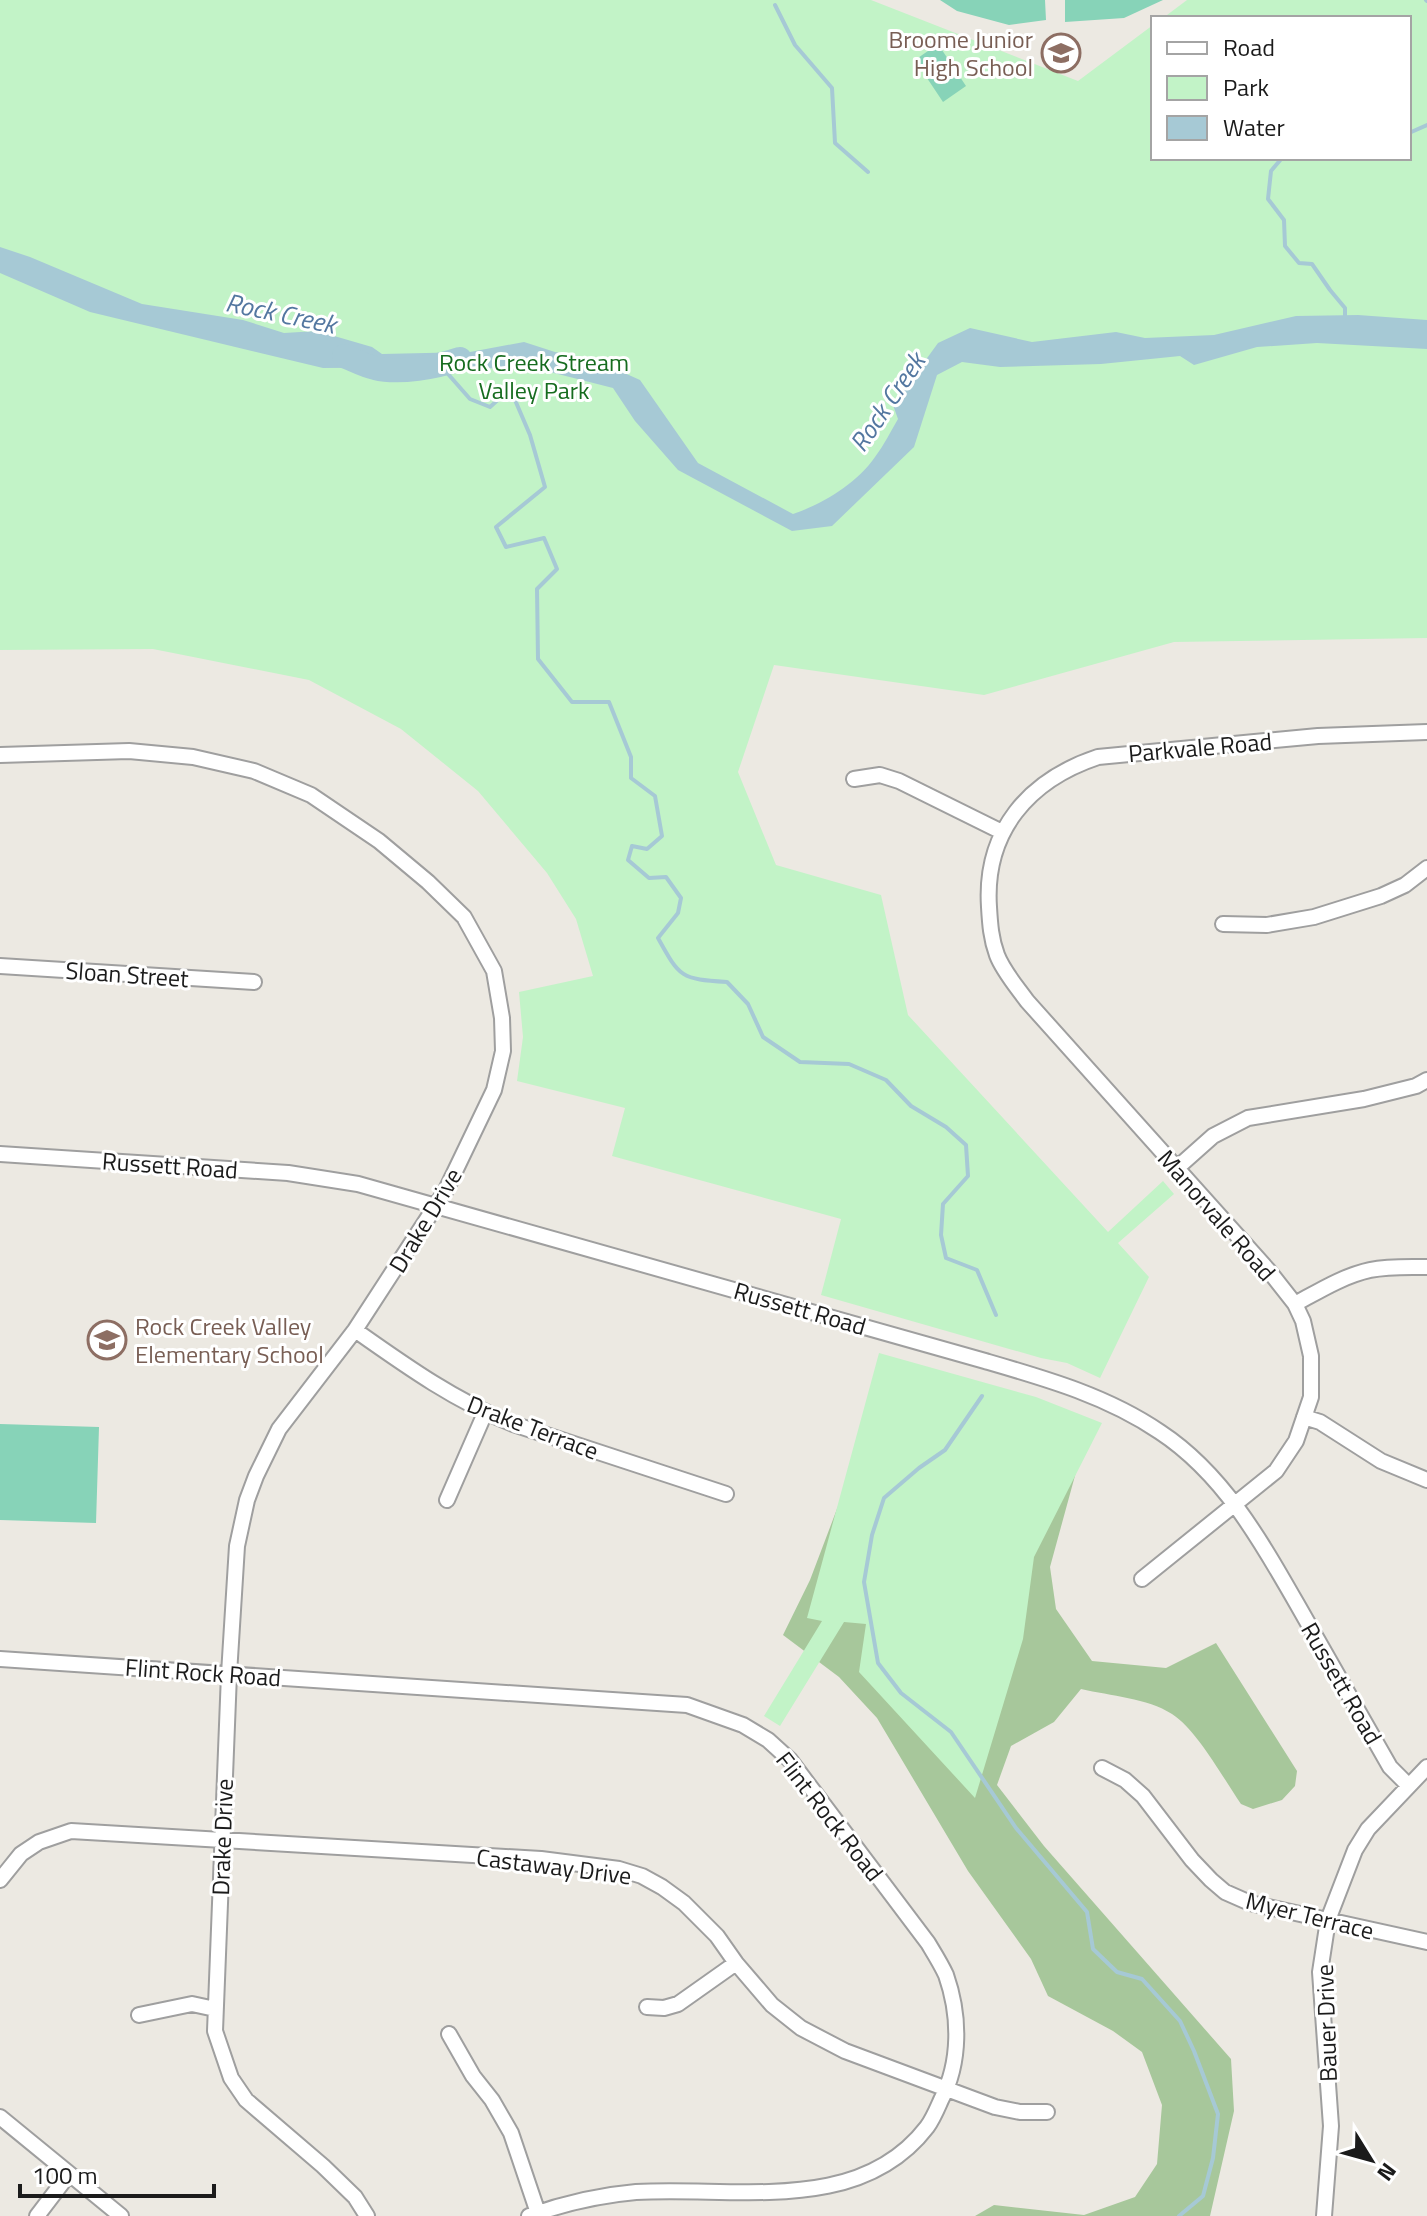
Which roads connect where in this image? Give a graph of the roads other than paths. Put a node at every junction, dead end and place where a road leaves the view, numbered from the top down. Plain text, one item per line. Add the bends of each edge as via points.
1 (1427, 732) edge
2 (0, 755) edge
3 (854, 779) dead end
4 (1002, 832) junction
5 (1427, 868) edge
6 (1223, 924) dead end
7 (0, 966) edge
8 (254, 982) dead end
9 (1427, 1080) edge
10 (0, 1154) edge
11 (1177, 1168) junction
12 (437, 1206) junction
13 (1427, 1267) edge
14 (1295, 1304) junction
15 (355, 1330) junction
16 (485, 1413) junction
17 (1304, 1417) junction
18 (1427, 1480) edge
19 (726, 1494) dead end
20 (447, 1500) dead end
21 (1234, 1503) junction
22 (1142, 1579) dead end
23 (0, 1659) edge
24 (229, 1674) junction
25 (1427, 1767) edge
26 (1102, 1768) dead end
27 (1408, 1785) junction
28 (222, 1839) junction
29 (0, 1880) edge
30 (1328, 1920) junction
31 (1427, 1942) edge
32 (736, 1963) junction
33 (647, 2007) dead end
34 (215, 2009) junction
35 (139, 2015) dead end
36 (449, 2034) dead end
37 (946, 2090) junction
38 (1047, 2112) dead end
39 (0, 2117) edge
40 (69, 2174) junction
41 (533, 2214) edge
42 (37, 2216) edge
43 (121, 2216) edge
44 (367, 2216) edge
45 (1324, 2216) edge

1 - 4 street, Parkvale Road via 1318,736 1098,757 1046,781
2 - 12 street, Drake Drive via 129,751 193,757 254,771 332,807 404,861 464,917 494,971 503,1051 494,1090
3 - 4 street via 880,775 899,781
4 - 11 street, Manorvale Road via 990,864 988,891 990,935 998,958 1027,1001
5 - 6 street via 1381,896 1314,917 1267,925
7 - 8 street, Sloan Street
9 - 11 street via 1364,1099 1248,1118 1213,1136
10 - 12 street, Russett Road via 288,1173 358,1184
11 - 14 street, Manorvale Road
12 - 15 street, Drake Drive
12 - 21 street, Russett Road via 1059,1383 1118,1406 1162,1433 1202,1466
13 - 14 street via 1367,1270
14 - 17 street, Manorvale Road via 1311,1356 1311,1397
15 - 16 street, Drake Terrace
15 - 24 street, Drake Drive via 279,1429 247,1500 237,1546
16 - 19 street, Drake Terrace
16 - 20 street
17 - 18 street via 1381,1461
17 - 21 street, Manorvale Road via 1276,1471
21 - 22 street, Manorvale Road
21 - 27 street, Russett Road via 1390,1767
23 - 24 street, Flint Rock Road
24 - 28 street, Drake Drive
24 - 37 street, Flint Rock Road via 687,1705 743,1725 790,1760 945,1973 956,2030
25 - 27 street, Bauer Drive
26 - 30 street, Myer Terrace via 1143,1796 1192,1860 1225,1892 1250,1903
27 - 30 street, Bauer Drive via 1355,1850
28 - 29 street, Castaway Drive via 71,1831 21,1854
28 - 32 street, Castaway Drive via 541,1859 619,1869 642,1876 684,1903
28 - 34 street, Drake Drive
30 - 31 street, Myer Terrace
30 - 45 street, Bauer Drive via 1320,1972 1331,2126
32 - 33 street via 678,2004
32 - 37 street, Castaway Drive via 772,2005 801,2028
34 - 35 street via 192,2004
34 - 44 street, Drake Drive via 215,2031 231,2078 246,2100 323,2166
36 - 41 street via 511,2133
37 - 38 street, Castaway Drive via 995,2107
37 - 41 street, Flint Rock Road via 928,2127 902,2154 841,2187 808,2192 636,2192
39 - 40 street
40 - 42 street
40 - 43 street

